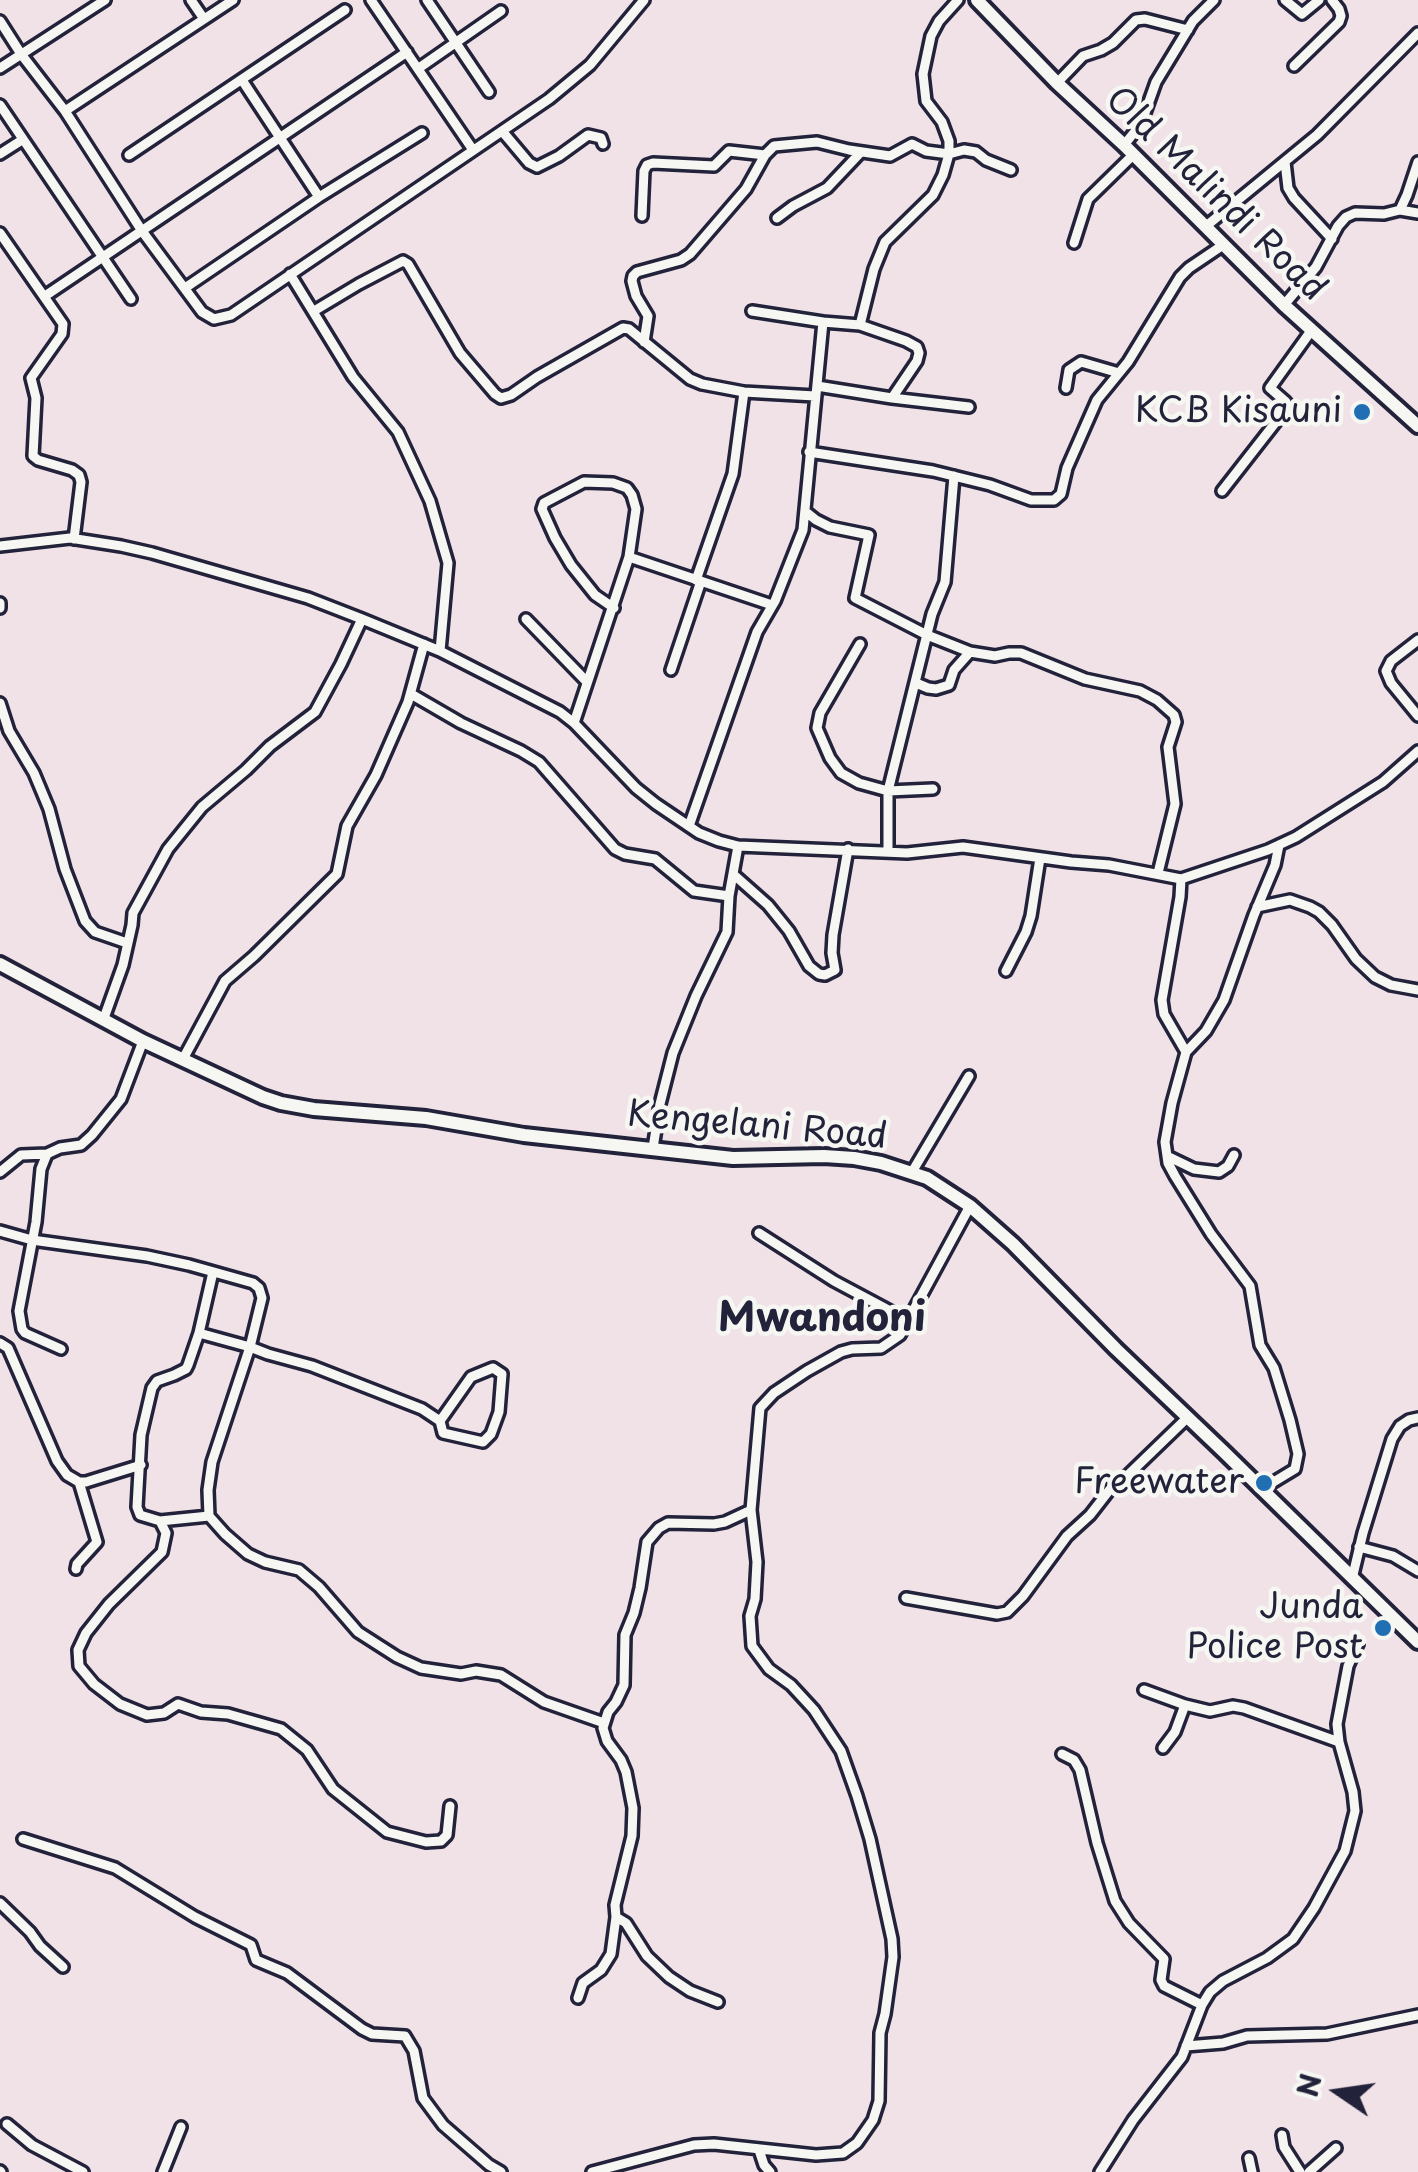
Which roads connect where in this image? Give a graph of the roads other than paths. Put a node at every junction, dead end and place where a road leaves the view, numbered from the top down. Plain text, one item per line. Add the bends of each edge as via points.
1 (105, 0) edge
2 (190, 0) edge
3 (233, 0) edge
4 (371, 0) edge
5 (427, 0) edge
6 (644, 0) edge
7 (958, 0) edge
8 (977, 0) edge
9 (1214, 0) edge
10 (1285, 0) edge
11 (1319, 0) edge
12 (1332, 0) edge
13 (345, 10) dead end
14 (501, 11) dead end
15 (204, 19) junction
16 (0, 21) edge
17 (1188, 30) junction
18 (1418, 32) edge
19 (456, 42) junction
20 (406, 52) junction
21 (21, 54) junction
22 (1294, 66) dead end
23 (0, 68) edge
24 (419, 68) junction
25 (242, 80) junction
26 (1057, 83) junction
27 (489, 92) dead end
28 (0, 105) edge
29 (65, 110) junction
30 (502, 130) junction
31 (422, 133) dead end
32 (281, 137) junction
33 (22, 140) junction
34 (603, 144) dead end
35 (473, 150) junction
36 (1129, 150) junction
37 (861, 152) junction
38 (0, 154) edge
39 (949, 154) junction
40 (129, 155) dead end
41 (766, 155) junction
42 (1285, 162) junction
43 (1418, 162) edge
44 (1012, 170) dead end
45 (319, 197) junction
46 (1400, 210) junction
47 (1418, 214) edge
48 (642, 216) dead end
49 (778, 218) dead end
50 (1206, 226) junction
51 (142, 231) junction
52 (0, 233) edge
53 (1332, 239) junction
54 (1074, 242) dead end
55 (1222, 245) junction
56 (104, 259) junction
57 (290, 274) junction
58 (185, 288) junction
59 (46, 296) junction
60 (132, 299) dead end
61 (1284, 305) junction
62 (314, 311) junction
63 (752, 311) dead end
64 (823, 322) junction
65 (860, 325) junction
66 (1311, 331) junction
67 (644, 342) junction
68 (1120, 373) junction
69 (1066, 388) dead end
70 (816, 391) junction
71 (744, 392) junction
72 (892, 398) junction
73 (969, 407) dead end
74 (1418, 426) edge
75 (810, 452) junction
76 (954, 476) junction
77 (1222, 492) dead end
78 (806, 512) junction
79 (74, 538) junction
80 (0, 546) edge
81 (629, 557) junction
82 (698, 580) junction
83 (772, 606) junction
84 (614, 608) junction
85 (362, 619) junction
86 (526, 619) dead end
87 (927, 635) junction
88 (1418, 640) edge
89 (424, 644) junction
90 (860, 644) dead end
91 (440, 650) junction
92 (970, 652) junction
93 (671, 670) dead end
94 (587, 682) junction
95 (916, 683) junction
96 (411, 694) junction
97 (0, 703) edge
98 (1418, 716) edge
99 (574, 723) junction
100 (1418, 751) edge
101 (934, 789) dead end
102 (888, 791) junction
103 (689, 826) junction
104 (1280, 845) junction
105 (738, 846) junction
106 (848, 849) junction
107 (888, 852) junction
108 (1040, 858) junction
109 (1158, 873) junction
110 (733, 874) junction
111 (1180, 879) junction
112 (730, 896) junction
113 (1257, 907) junction
114 (127, 943) junction
115 (0, 964) edge
116 (1006, 971) dead end
117 (1418, 990) edge
118 (104, 1018) junction
119 (143, 1040) junction
120 (1186, 1052) junction
121 (183, 1060) junction
122 (969, 1076) dead end
123 (653, 1148) junction
124 (47, 1154) junction
125 (1234, 1154) dead end
126 (1167, 1156) junction
127 (0, 1172) edge
128 (912, 1172) junction
129 (970, 1206) junction
130 (0, 1230) edge
131 (759, 1233) dead end
132 (32, 1240) junction
133 (213, 1272) junction
134 (909, 1321) junction
135 (22, 1329) junction
136 (200, 1332) junction
137 (3, 1344) edge
138 (250, 1346) junction
139 (61, 1349) dead end
140 (1187, 1418) junction
141 (1418, 1418) edge
142 (440, 1421) junction
143 (141, 1465) junction
144 (79, 1482) junction
145 (1262, 1490) junction
146 (750, 1510) junction
147 (209, 1516) junction
148 (160, 1520) junction
149 (1360, 1547) junction
150 (76, 1569) dead end
151 (1418, 1571) edge
152 (1352, 1578) junction
153 (906, 1598) dead end
154 (1418, 1642) edge
155 (1358, 1644) dead end
156 (1144, 1690) dead end
157 (1185, 1705) junction
158 (604, 1723) junction
159 (1339, 1742) junction
160 (1163, 1748) dead end
161 (1062, 1754) dead end
162 (450, 1806) dead end
163 (23, 1839) dead end
164 (0, 1903) edge
165 (616, 1917) junction
166 (63, 1967) dead end
167 (578, 1998) dead end
168 (718, 2002) dead end
169 (1202, 2005) junction
170 (1418, 2016) edge
171 (1186, 2046) junction
172 (7, 2124) dead end
173 (181, 2127) dead end
174 (1282, 2135) dead end
175 (1336, 2148) dead end
176 (759, 2150) junction
177 (1249, 2158) dead end
178 (83, 2172) edge
179 (163, 2172) edge
180 (502, 2172) edge
181 (592, 2172) edge
182 (770, 2172) edge
183 (1100, 2172) edge
184 (1252, 2172) edge
185 (1300, 2172) edge
186 (1309, 2172) edge

1 - 21 street
2 - 15 street
3 - 15 street
4 - 20 street
5 - 19 street
6 - 30 street via 582,72
7 - 39 street via 931,36 923,74 926,100 942,122
8 - 26 main road, Old Malindi Road
9 - 17 street
10 - 11 street via 1302,14
12 - 22 street via 1339,22
13 - 25 street
14 - 19 street
15 - 29 street
16 - 21 street
17 - 26 street via 1136,20
17 - 36 street via 1156,82
18 - 42 street
19 - 24 street
19 - 27 street
20 - 24 street
20 - 32 street
21 - 23 street
21 - 29 street
24 - 35 street
25 - 32 street
25 - 40 street
26 - 36 main road, Old Malindi Road
28 - 33 street
29 - 51 street
30 - 34 street via 538,167 588,135
30 - 35 street
31 - 45 street
32 - 45 street
32 - 51 street
33 - 38 street
33 - 56 street
35 - 57 street
36 - 50 main road, Old Malindi Road
36 - 54 street via 1088,199
37 - 39 street via 890,156 912,144
37 - 41 street via 810,142 776,145
37 - 49 street via 827,188
39 - 44 street via 976,152
39 - 65 street via 932,196 885,242
41 - 48 street via 729,151 714,166 647,165
41 - 67 street via 690,254 633,276 648,316
42 - 50 street
42 - 53 street via 1294,198
43 - 46 street
45 - 58 street
46 - 47 street
46 - 53 street via 1350,215
50 - 55 main road, Old Malindi Road
51 - 56 street
51 - 58 street
52 - 59 street
53 - 61 street
55 - 61 main road, Old Malindi Road
55 - 68 street via 1180,277
56 - 59 street
56 - 60 street
57 - 58 street via 222,319 202,312
57 - 62 street
59 - 79 street via 63,328 31,378 33,456 81,478
61 - 66 main road, Old Malindi Road
62 - 67 street via 406,262 460,353 501,398 619,329
62 - 91 street via 353,377 398,432 430,501 448,564
63 - 64 street
64 - 65 street
64 - 70 street
65 - 72 street via 919,350
66 - 74 main road, Old Malindi Road
66 - 77 street via 1270,388 1286,408
67 - 71 street via 695,382
68 - 69 street via 1081,362 1069,370
68 - 76 street via 1092,410 1054,500 1031,500
70 - 71 street
70 - 72 street
70 - 75 street
71 - 82 street via 733,474
72 - 73 street
75 - 76 street
75 - 78 street
76 - 87 street via 944,582
78 - 83 street
78 - 87 street via 830,527 868,534 855,598
79 - 80 street
79 - 85 street via 152,552
81 - 82 street
81 - 84 street
81 - 84 street via 636,510 627,488 584,482 544,502 571,565
82 - 83 street
82 - 93 street
83 - 103 street
84 - 94 street
85 - 89 street
85 - 114 street via 315,712 202,807 168,849 133,913
86 - 94 street
87 - 92 street
87 - 95 street
88 - 98 street via 1386,671
89 - 91 street
89 - 96 street
90 - 102 street via 816,728 841,773
91 - 99 street
92 - 95 street via 948,685
92 - 109 street via 1031,656 1085,679 1147,694 1174,715 1168,747 1175,804
94 - 99 street
95 - 102 street
96 - 112 street via 539,762 615,849 655,859 694,892
96 - 121 street via 347,826 338,874 225,982
97 - 114 street via 49,809 85,921 95,932
99 - 103 street via 636,788
100 - 104 street via 1384,782
101 - 102 street
102 - 107 street
103 - 105 street
104 - 111 street
104 - 113 street
105 - 106 street
105 - 110 street
106 - 107 street
106 - 110 street via 833,935 835,970 825,975 809,966 768,905
107 - 108 street via 964,847
108 - 109 street
108 - 116 street via 1031,916
109 - 111 street
110 - 112 street
111 - 120 street via 1162,1000
112 - 123 street via 724,940 673,1053
113 - 117 street via 1290,900 1310,907 1375,977
113 - 120 street via 1219,1010
114 - 118 street
115 - 118 main road, Kengelani Road
118 - 119 main road, Kengelani Road
119 - 121 main road, Kengelani Road
119 - 124 street via 121,1099 86,1142
120 - 126 street via 1168,1122
121 - 123 main road, Kengelani Road via 295,1106
122 - 128 street
123 - 128 main road, Kengelani Road via 747,1159 842,1157
124 - 127 street via 22,1155
124 - 132 street
125 - 126 street via 1219,1172
126 - 145 street via 1202,1220 1249,1284 1260,1345 1290,1420 1296,1469
128 - 129 main road, Kengelani Road
129 - 134 street
129 - 140 main road, Kengelani Road
130 - 132 street
131 - 134 street
132 - 133 street
132 - 135 street
133 - 136 street
133 - 138 street via 254,1283 261,1292
134 - 146 street via 889,1344 841,1352 760,1408
135 - 137 street
135 - 139 street
136 - 138 street
136 - 143 street via 186,1369 152,1388
137 - 144 street via 58,1461
138 - 142 street
138 - 147 street via 212,1462
140 - 145 main road, Kengelani Road
140 - 153 street via 1111,1488 1006,1612
141 - 149 street via 1392,1438
142 - 142 street via 443,1433 485,1442 499,1412 502,1374 493,1368 471,1377
143 - 144 street
143 - 148 street via 138,1512
144 - 150 street via 98,1542
145 - 152 main road, Kengelani Road
146 - 158 street via 714,1524 668,1523 646,1542 639,1594 624,1635 625,1680
146 - 176 street via 757,1562 752,1646 814,1710 841,1751 870,1839 893,1958 880,2033 879,2101 868,2128 843,2154
147 - 148 street
147 - 158 street via 248,1554 299,1570 358,1632 397,1658 421,1668 502,1675 544,1702
148 - 162 street via 166,1529 162,1552 109,1604 78,1650 79,1666 94,1684 135,1712 164,1713 178,1704 282,1730 307,1750 333,1789 388,1832 440,1841 447,1835
149 - 151 street
149 - 152 street
152 - 154 main road, Kengelani Road
155 - 159 street via 1342,1693
156 - 157 street
157 - 159 street via 1212,1711 1238,1706
157 - 160 street
158 - 165 street via 634,1808
159 - 169 street via 1355,1812 1345,1851 1292,1939 1223,1981
161 - 169 street via 1080,1770 1115,1901 1164,1959 1164,1986
163 - 180 street via 115,1868 251,1945 256,1960 287,1972 362,2029 405,2036 423,2098 444,2125
164 - 166 street
165 - 167 street via 611,1954
165 - 168 street via 669,1977
169 - 171 street
170 - 171 street via 1327,2034
171 - 183 street
172 - 178 street
173 - 179 street
174 - 185 street
175 - 186 street
176 - 181 street via 694,2145
176 - 182 street
177 - 184 street

